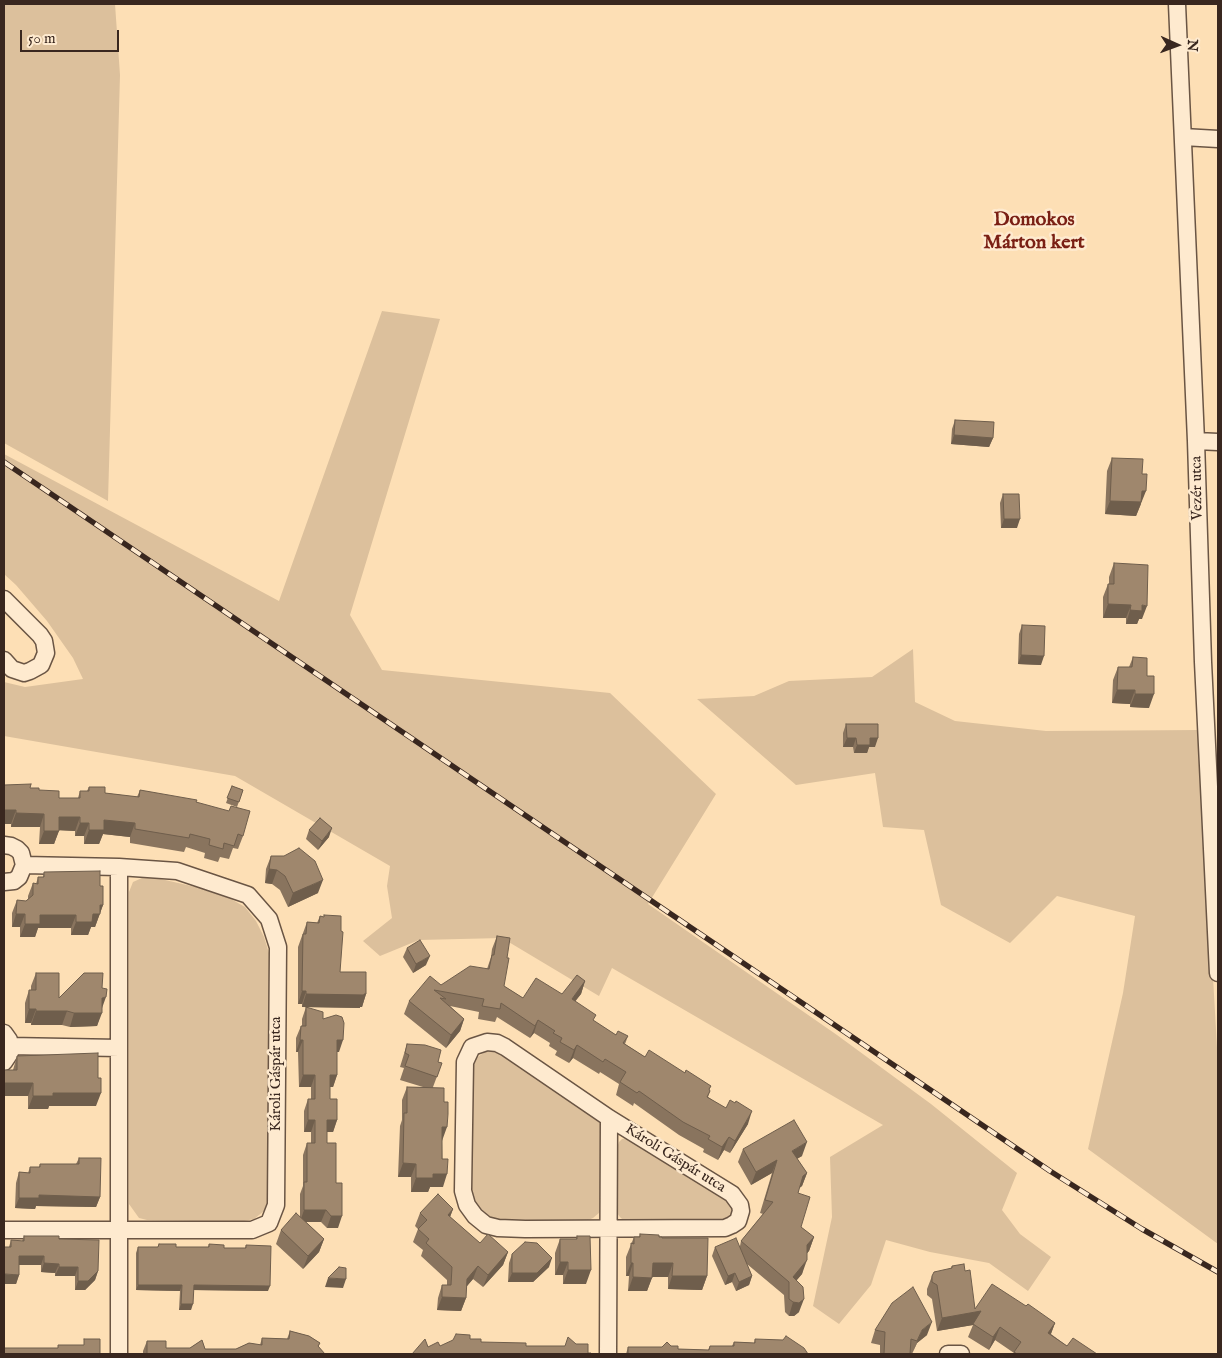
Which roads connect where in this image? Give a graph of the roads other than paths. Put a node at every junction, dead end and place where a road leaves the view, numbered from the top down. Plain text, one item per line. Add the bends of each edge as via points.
1 (1177, 4) edge
2 (1183, 137) junction
3 (1218, 139) edge
4 (1196, 441) junction
5 (1218, 442) edge
6 (4, 599) edge
7 (4, 660) edge
8 (4, 845) edge
9 (24, 865) junction
10 (119, 867) junction
11 (4, 882) edge
12 (1218, 973) edge
13 (7, 1040) edge
14 (120, 1048) junction
15 (4, 1062) edge
16 (609, 1118) junction
17 (4, 1230) edge
18 (120, 1230) junction
19 (609, 1230) junction
20 (119, 1354) edge
21 (608, 1354) edge
22 (948, 1354) edge
23 (961, 1354) edge

1 - 2 street, Vezér utca
2 - 3 street
2 - 4 street, Vezér utca
4 - 5 street
4 - 12 street, Vezér utca
6 - 7 street via 40,635 46,653 41,664 24,673 12,669
8 - 9 street via 21,853
9 - 10 street, Károli Gáspár utca
9 - 11 street via 19,877
10 - 14 street
10 - 18 street, Károli Gáspár utca via 177,871 248,895 269,918 278,947 276,1205 269,1223 252,1230
13 - 14 street
13 - 15 street via 10,1052
14 - 18 street
16 - 19 street, Károli Gáspár utca
16 - 19 street, Károli Gáspár utca via 732,1194 741,1211 738,1221 725,1228
16 - 19 street, Károli Gáspár utca via 505,1047 496,1043 480,1043 468,1053 465,1062 463,1191 475,1216 486,1225 498,1228
17 - 18 street, Károli Gáspár utca
18 - 20 street
19 - 21 street, Károli Gáspár utca
22 - 23 street

